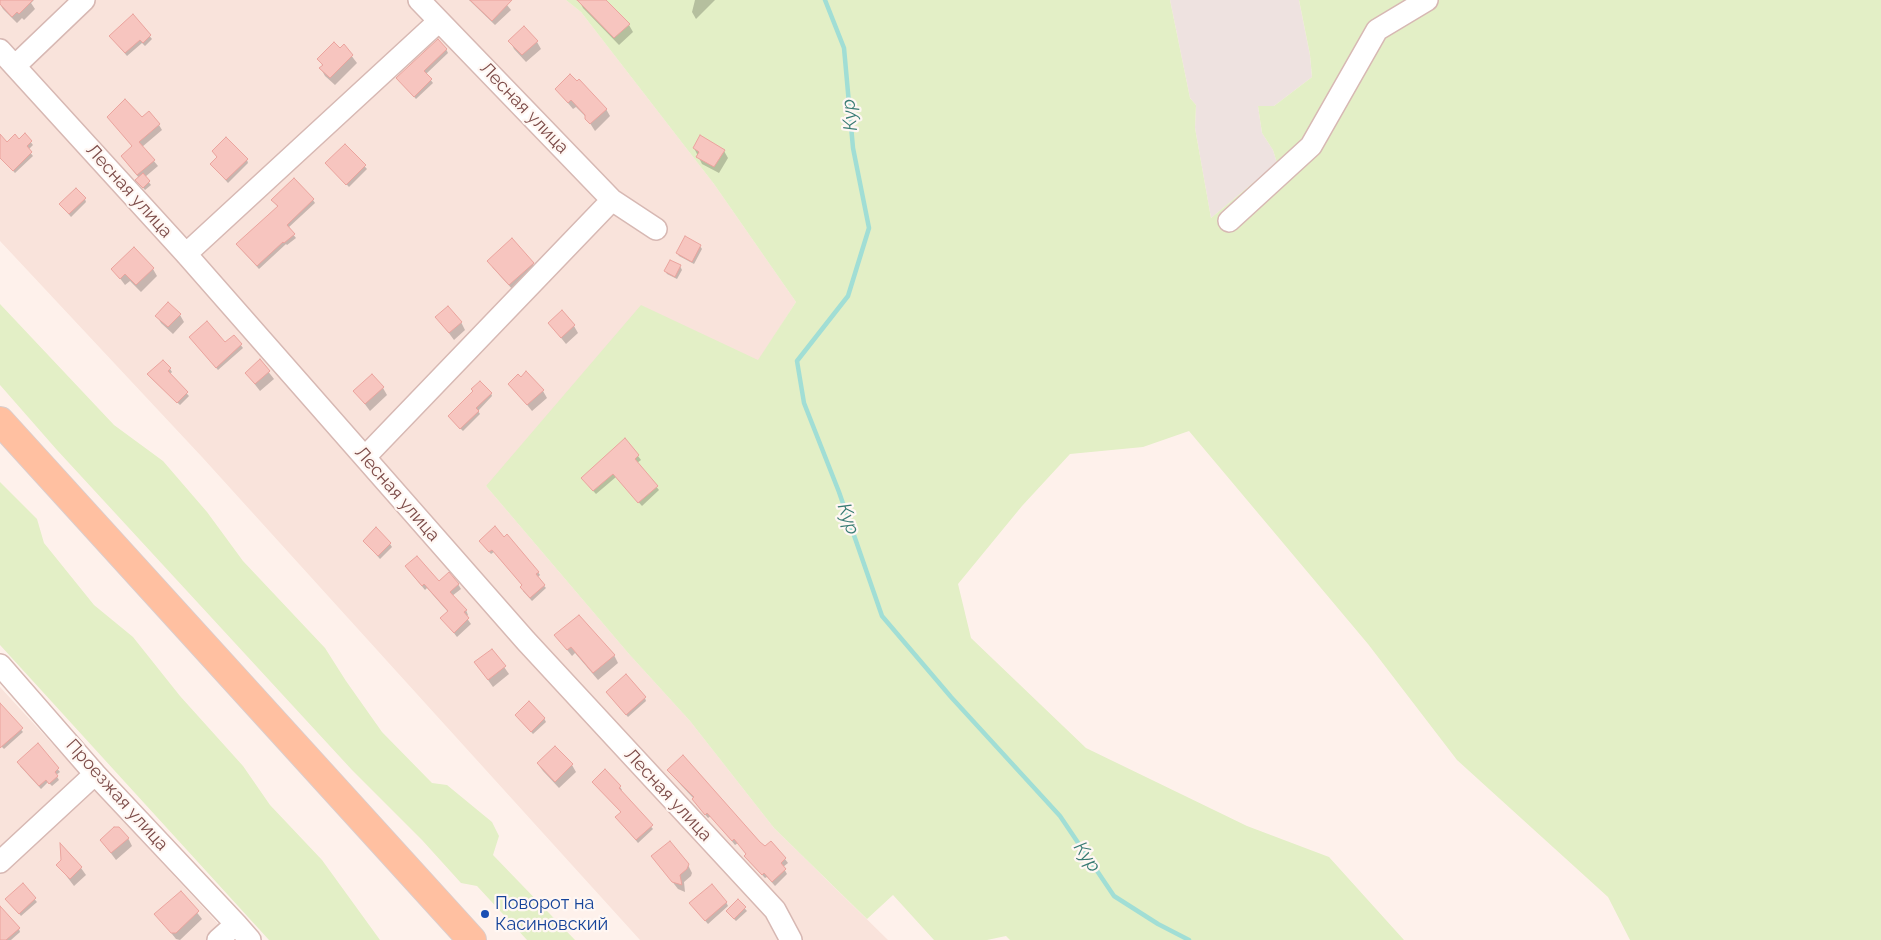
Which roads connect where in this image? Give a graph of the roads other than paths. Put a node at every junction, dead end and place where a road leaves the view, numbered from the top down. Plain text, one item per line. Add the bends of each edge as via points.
1 (84, 0) edge
2 (419, 0) edge
3 (1427, 0) edge
4 (440, 21) junction
5 (0, 50) edge
6 (15, 66) junction
7 (612, 200) junction
8 (1229, 221) dead end
9 (656, 229) dead end
10 (186, 254) junction
11 (0, 421) edge
12 (365, 458) junction
13 (0, 665) edge
14 (95, 774) junction
15 (0, 862) edge
16 (236, 924) junction
17 (218, 940) edge
18 (250, 940) edge
19 (472, 940) edge
20 (792, 940) edge

1 - 6 street
2 - 4 street, Лесная улица
3 - 8 street via 1377,30 1311,146
4 - 7 street, Лесная улица
4 - 10 street
5 - 6 street, Лесная улица
6 - 10 street, Лесная улица
7 - 9 street, Лесная улица
7 - 12 street
10 - 12 street, Лесная улица
11 - 19 main road
12 - 20 street, Лесная улица via 526,641 776,910
13 - 14 street, Проезжая улица
14 - 15 street
14 - 16 street, Проезжая улица
16 - 17 street
16 - 18 street, Проезжая улица

